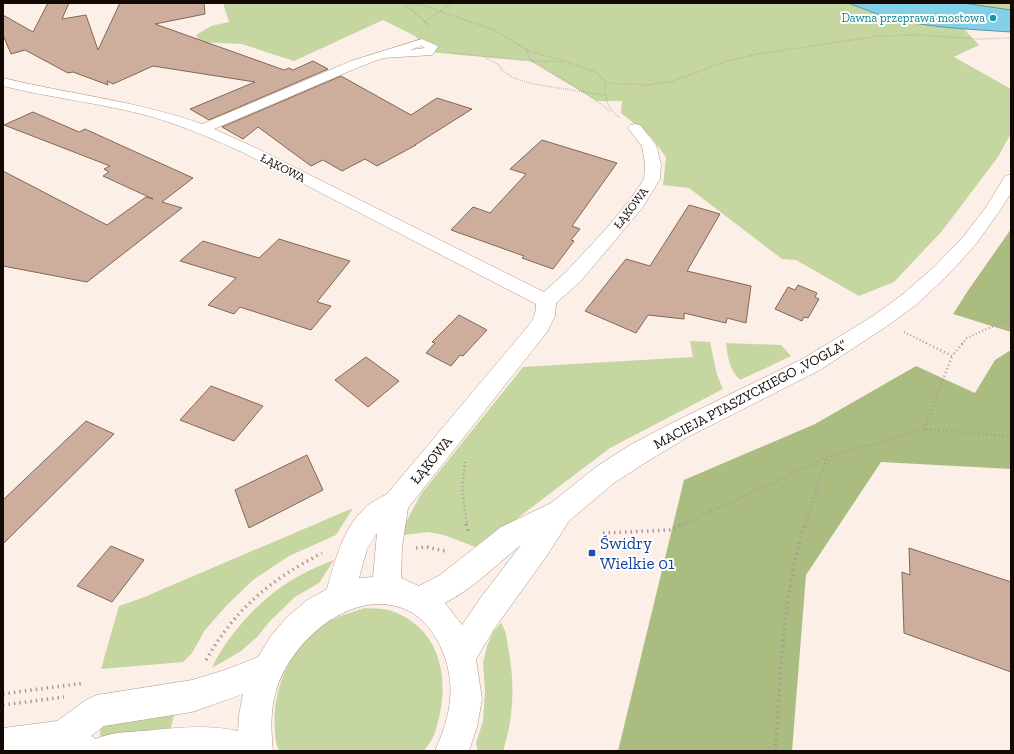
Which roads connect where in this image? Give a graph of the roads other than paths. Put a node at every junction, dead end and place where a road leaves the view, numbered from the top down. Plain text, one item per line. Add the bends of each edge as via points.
1 (425, 47) road end
2 (3, 82) edge
3 (635, 128) road end
4 (203, 129) junction
5 (1011, 179) edge
6 (546, 301) junction
7 (396, 503) junction
8 (560, 512) junction
9 (386, 590) junction
10 (339, 598) junction
11 (419, 601) junction
12 (461, 657) junction
13 (269, 668) junction
14 (74, 744) edge
15 (3, 745) edge
16 (455, 748) edge
17 (108, 751) edge
18 (255, 751) edge

1 - 4 street via 381,56 337,71
2 - 4 street, ŁĄKOWA via 140,109
3 - 6 street, ŁĄKOWA via 649,145 653,164 652,179 637,203 611,234 573,277
4 - 6 street, ŁĄKOWA
5 - 8 street, MACIEJA PTASZYCKIEGO „VOGLA” via 970,240 910,299 812,364 639,453
6 - 7 street, ŁĄKOWA via 547,314 544,321
7 - 9 street, ŁĄKOWA via 388,548
7 - 10 street, ŁĄKOWA via 374,517 360,536
8 - 11 street, MACIEJA PTASZYCKIEGO „VOGLA” via 511,536 456,580
8 - 12 street, MACIEJA PTASZYCKIEGO „VOGLA” via 497,597
9 - 10 street
9 - 11 street
10 - 13 street via 315,611 294,630
11 - 12 street via 441,618 456,641
12 - 16 street via 465,669 466,700
13 - 14 street via 192,696 97,711
13 - 18 street via 262,683 255,714
14 - 15 street
17 - 18 street via 182,744 221,744

